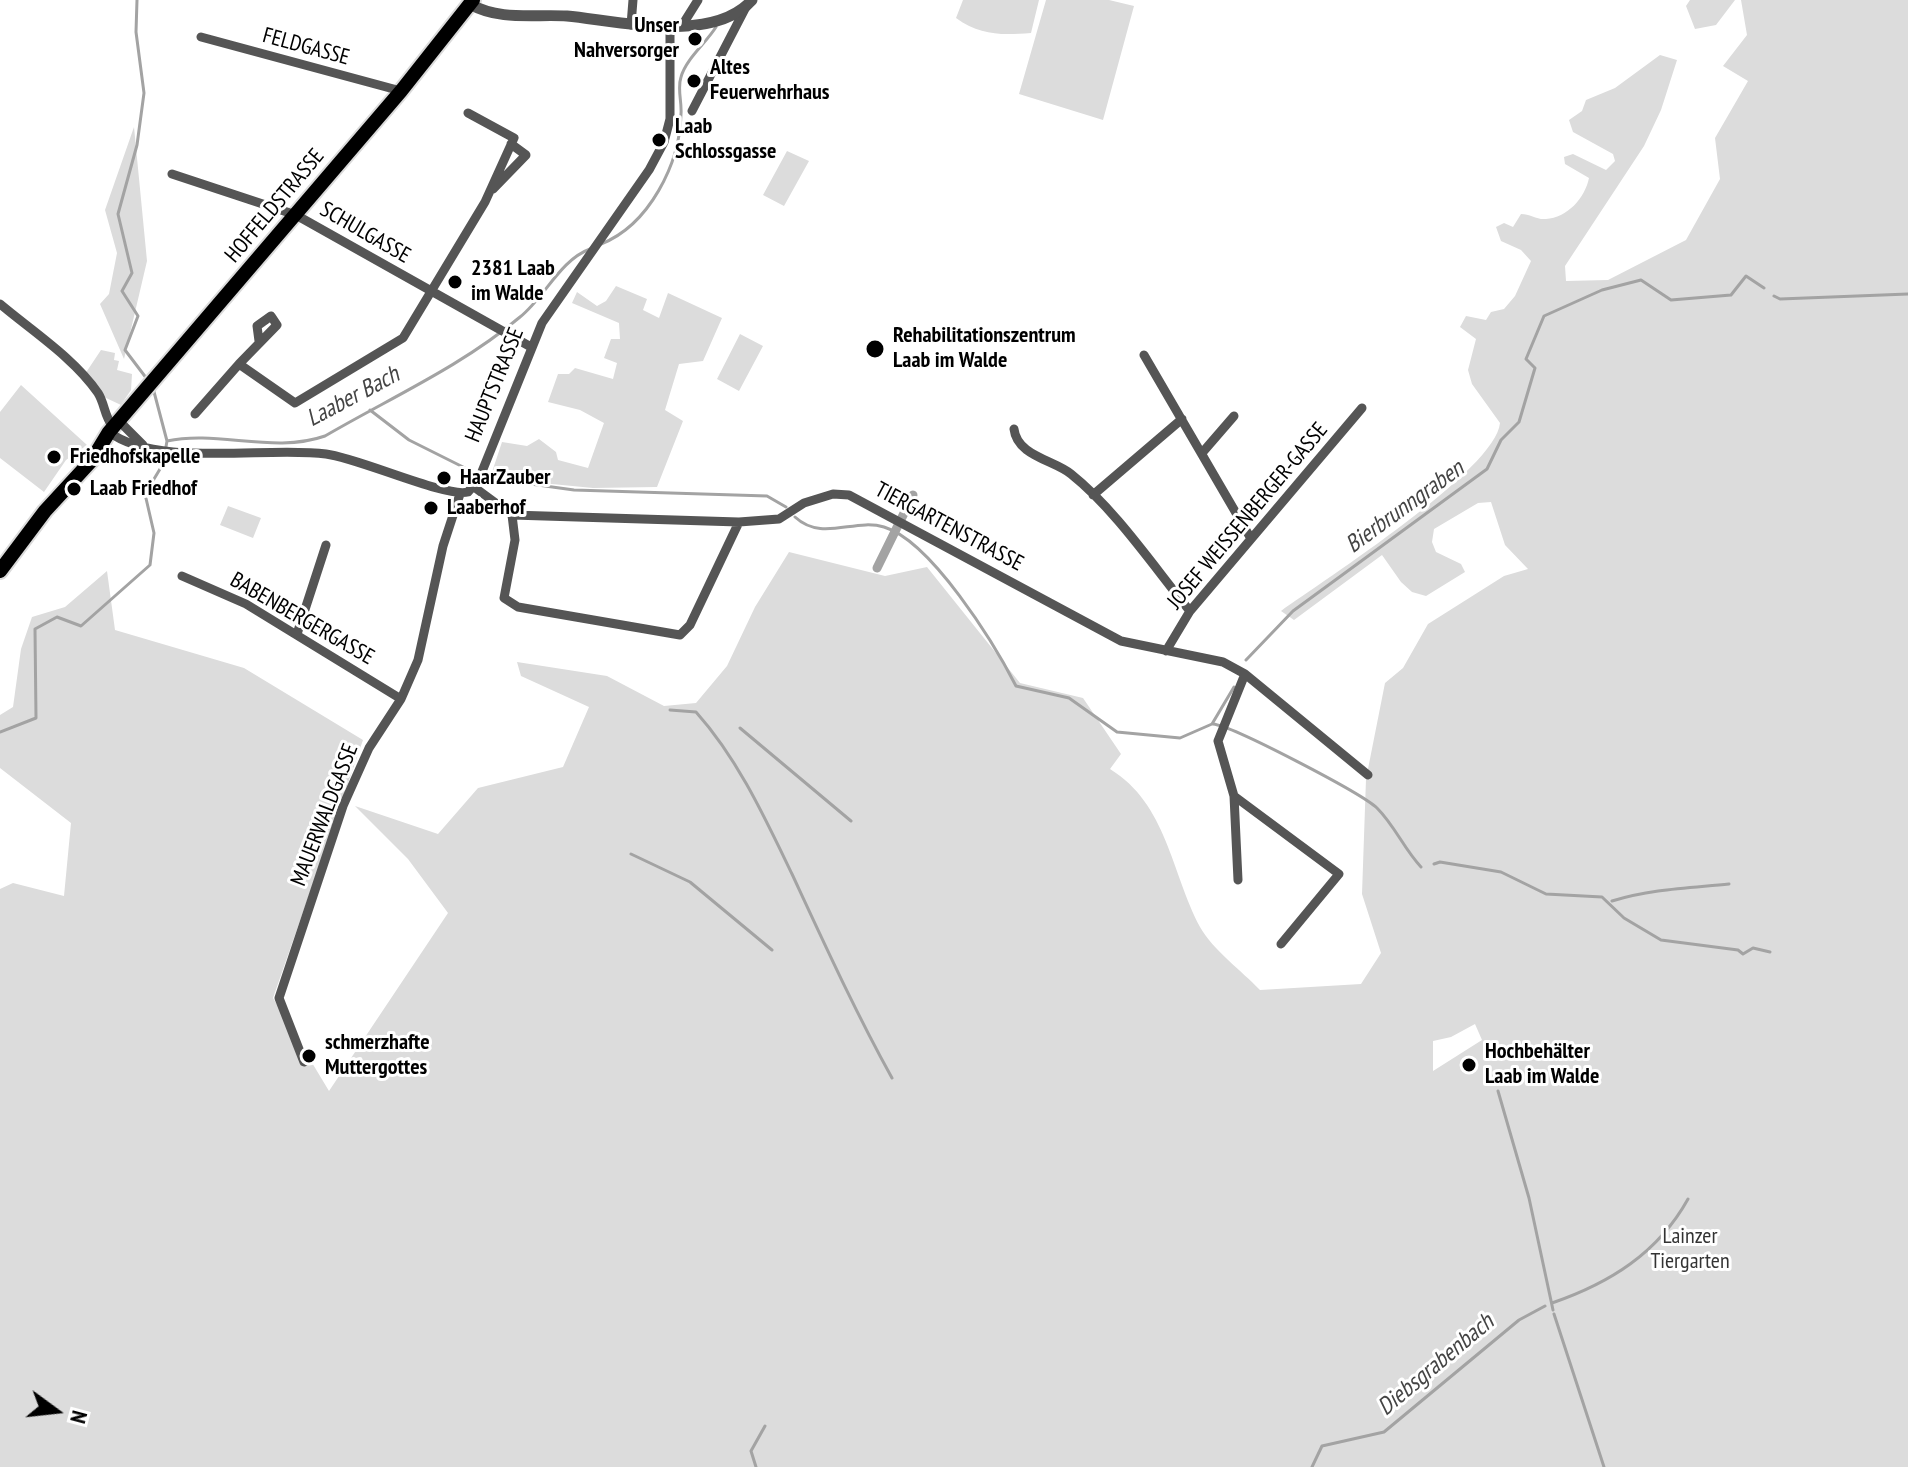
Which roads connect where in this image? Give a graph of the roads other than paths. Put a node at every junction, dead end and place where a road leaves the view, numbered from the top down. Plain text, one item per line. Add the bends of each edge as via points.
1 (633, 0) edge
2 (698, 0) edge
3 (472, 2) edge
4 (749, 4) edge
5 (683, 24) junction
6 (631, 25) junction
7 (670, 27) junction
8 (201, 37) dead end
9 (401, 91) junction
10 (692, 111) dead end
11 (468, 113) dead end
12 (511, 144) junction
13 (172, 174) dead end
14 (485, 202) junction
15 (296, 215) junction
16 (430, 291) junction
17 (0, 304) edge
18 (259, 341) dead end
19 (531, 347) junction
20 (1144, 355) dead end
21 (239, 364) junction
22 (1362, 408) dead end
23 (195, 414) dead end
24 (1234, 416) dead end
25 (1182, 419) junction
26 (112, 429) junction
27 (1014, 429) dead end
28 (143, 445) junction
29 (1202, 453) junction
30 (474, 487) junction
31 (460, 494) junction
32 (1093, 495) junction
33 (512, 515) junction
34 (739, 522) junction
35 (1250, 537) junction
36 (326, 545) dead end
37 (0, 571) edge
38 (182, 576) dead end
39 (1190, 611) junction
40 (297, 634) junction
41 (1166, 651) junction
42 (1245, 674) junction
43 (401, 699) junction
44 (1368, 775) dead end
45 (1234, 796) junction
46 (1238, 880) dead end
47 (1281, 944) dead end
48 (304, 1062) dead end

1 - 6 street
2 - 5 street
3 - 6 street via 497,14
3 - 9 main road, HOFFELDSTRASSE
4 - 5 street via 725,19
4 - 10 street
5 - 7 street
6 - 7 street
7 - 19 street, HAUPTSTRASSE via 669,131 649,170 542,323
8 - 9 street, FELDGASSE
9 - 15 main road, HOFFELDSTRASSE
11 - 12 street via 514,138
12 - 14 street
12 - 14 street via 526,155
13 - 15 street, SCHULGASSE
14 - 16 street
15 - 16 street, SCHULGASSE
15 - 26 main road, HOFFELDSTRASSE
16 - 19 street, SCHULGASSE
16 - 21 street via 398,344 300,402 290,401
17 - 26 street via 86,379 100,396
18 - 21 street
19 - 30 street, HAUPTSTRASSE
20 - 25 street
21 - 23 street
22 - 35 street, JOSEF WEISSENBERGER-GASSE
24 - 29 street
25 - 29 street
25 - 32 street
26 - 28 street
26 - 28 street via 133,445
26 - 37 main road, HOFFELDSTRASSE via 67,476
27 - 32 street via 1032,453 1069,472
28 - 31 street via 188,453 324,453
29 - 35 street
30 - 31 street
30 - 33 street
31 - 43 street, MAUERWALDGASSE via 418,660
32 - 39 street
33 - 34 street, TIERGARTENSTRASSE
33 - 34 street via 515,540 504,598 518,607 680,635 690,625
34 - 41 street, TIERGARTENSTRASSE via 779,519 812,500 849,495 1121,641
35 - 39 street, JOSEF WEISSENBERGER-GASSE
36 - 40 street
38 - 40 street, BABENBERGERGASSE
39 - 41 street, JOSEF WEISSENBERGER-GASSE
40 - 43 street, BABENBERGERGASSE
41 - 42 street, TIERGARTENSTRASSE via 1223,662
42 - 44 street, TIERGARTENSTRASSE
42 - 45 street via 1218,741
43 - 48 street, MAUERWALDGASSE via 369,748 343,806 279,998
45 - 46 street
45 - 47 street via 1339,874

